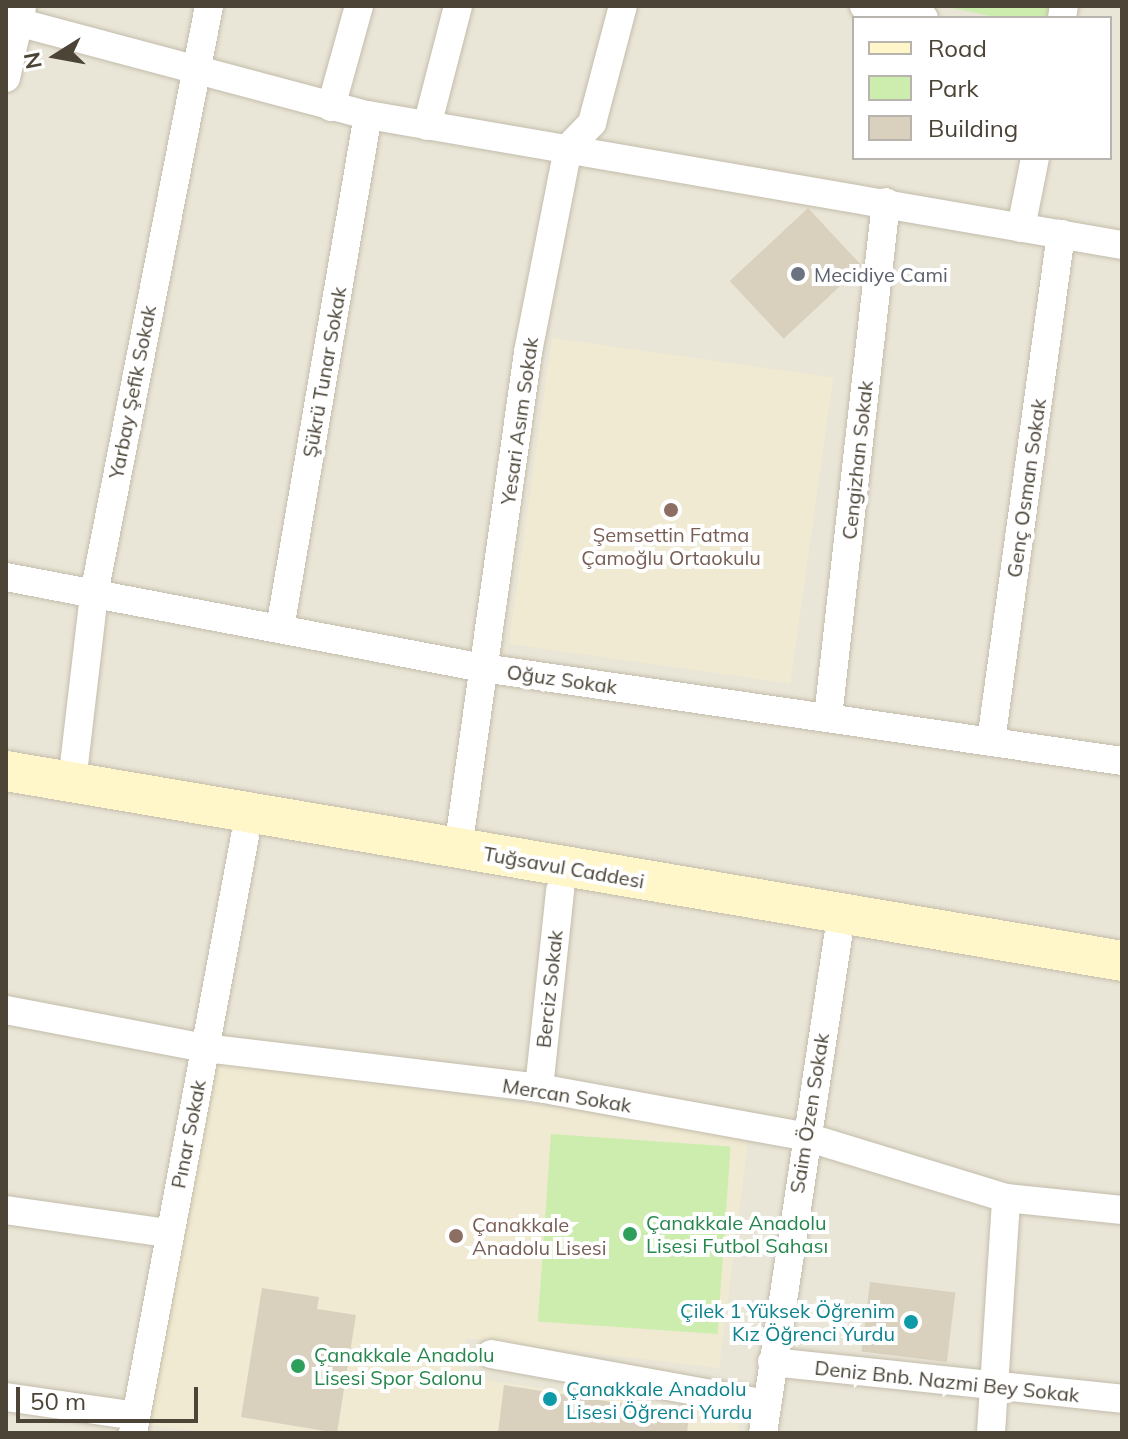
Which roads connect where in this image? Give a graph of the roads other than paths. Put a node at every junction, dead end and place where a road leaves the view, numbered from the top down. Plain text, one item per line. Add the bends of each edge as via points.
1 (209, 6) edge
2 (359, 6) edge
3 (458, 6) edge
4 (623, 6) edge
5 (864, 6) edge
6 (15, 16) edge
7 (914, 16) edge
8 (193, 68) junction
9 (6, 78) edge
10 (331, 107) junction
11 (368, 115) junction
12 (427, 126) junction
13 (568, 148) junction
14 (1035, 160) edge
15 (886, 202) junction
16 (1021, 228) junction
17 (1061, 234) junction
18 (1122, 245) edge
19 (6, 577) edge
20 (94, 594) junction
21 (280, 628) junction
22 (483, 668) junction
23 (828, 717) junction
24 (991, 741) junction
25 (1122, 761) edge
26 (6, 771) edge
27 (72, 782) junction
28 (6, 795) edge
29 (245, 836) junction
30 (458, 849) junction
31 (560, 890) junction
32 (838, 937) junction
33 (1122, 961) edge
34 (1122, 984) edge
35 (6, 1010) edge
36 (205, 1048) junction
37 (539, 1088) junction
38 (803, 1136) junction
39 (1006, 1198) junction
40 (6, 1210) edge
41 (1122, 1210) edge
42 (168, 1233) junction
43 (491, 1354) dead end
44 (772, 1362) junction
45 (995, 1387) junction
46 (6, 1397) edge
47 (1122, 1399) edge
48 (766, 1404) junction
49 (135, 1425) edge
50 (763, 1433) edge
51 (991, 1433) edge

1 - 8 street, Yarbay Şefik Sokak
2 - 10 street
3 - 12 street
4 - 13 street, Yesari Asım Sokak via 592,123
5 - 7 street
6 - 8 street
6 - 9 street
8 - 10 street
8 - 20 street, Yarbay Şefik Sokak
10 - 11 street
11 - 12 street
11 - 21 street, Şükrü Tunar Sokak
12 - 13 street
13 - 15 street
13 - 22 street, Yesari Asım Sokak via 528,352
14 - 16 street
15 - 16 street
15 - 23 street, Cengizhan Sokak
16 - 17 street
17 - 18 street
17 - 24 street, Genç Osman Sokak
19 - 20 street, Oğuz Sokak
20 - 21 street, Oğuz Sokak
20 - 27 street, Yarbay Şefik Sokak
21 - 22 street, Oğuz Sokak
22 - 23 street, Oğuz Sokak
22 - 30 street, Yesari Asım Sokak
23 - 24 street, Oğuz Sokak
24 - 25 street, Oğuz Sokak
26 - 27 main road, Tuğsavul Caddesi
27 - 30 main road, Tuğsavul Caddesi
28 - 29 main road
29 - 31 main road
29 - 36 street, Pınar Sokak
30 - 33 main road, Tuğsavul Caddesi
31 - 32 main road
31 - 37 street, Berciz Sokak
32 - 34 main road
32 - 38 street, Saim Özen Sokak
35 - 36 street, Mercan Sokak
36 - 37 street, Mercan Sokak
36 - 42 street, Pınar Sokak
37 - 38 street, Mercan Sokak
38 - 39 street, Mercan Sokak
38 - 44 street, Saim Özen Sokak
39 - 41 street, Mercan Sokak
39 - 45 street
40 - 42 street
42 - 49 street, Pınar Sokak
43 - 48 street
44 - 45 street, Deniz Bnb. Nazmi Bey Sokak
44 - 48 street, Saim Özen Sokak
45 - 47 street, Deniz Bnb. Nazmi Bey Sokak
45 - 51 street
46 - 49 street
48 - 50 street, Saim Özen Sokak

